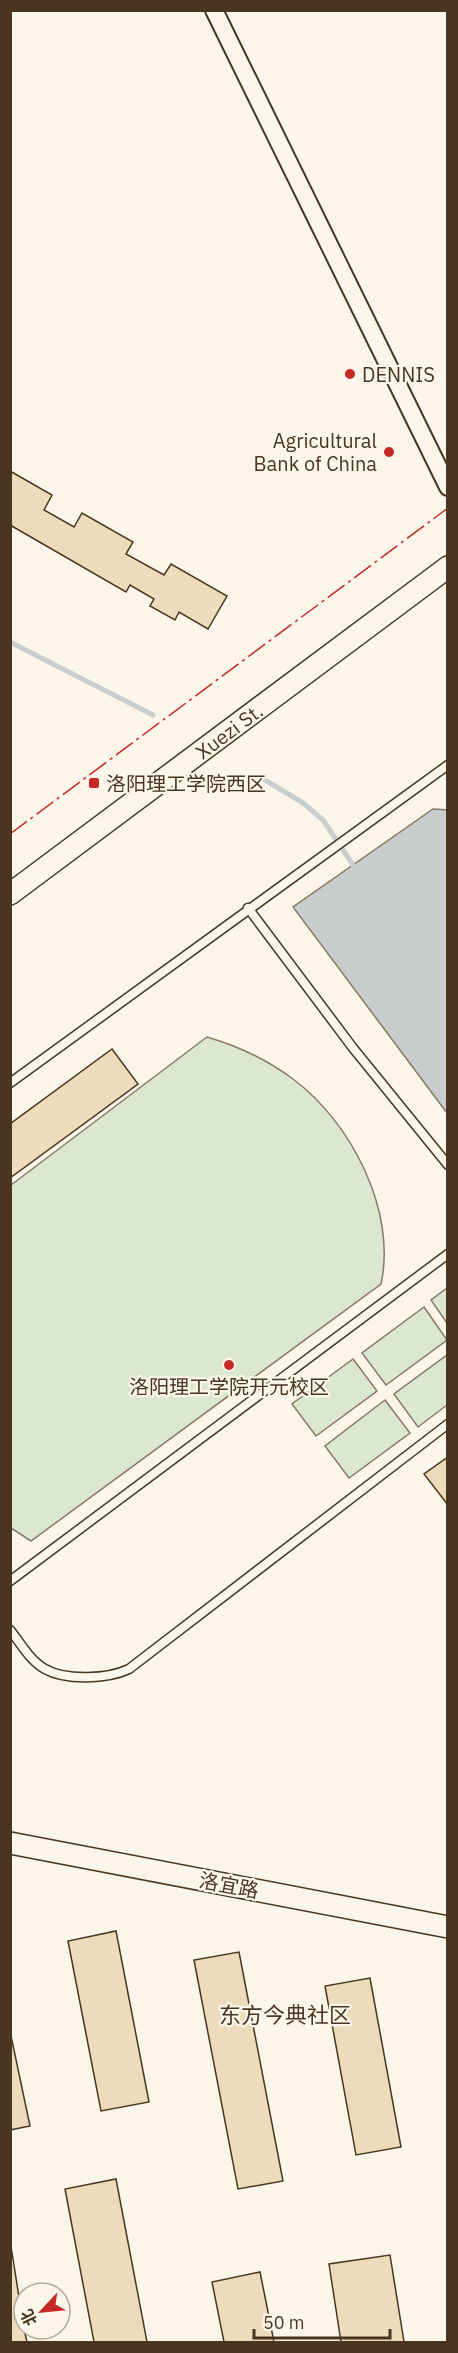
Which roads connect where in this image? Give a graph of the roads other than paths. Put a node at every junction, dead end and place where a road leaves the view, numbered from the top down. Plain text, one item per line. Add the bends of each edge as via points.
1 (214, 10) edge
2 (447, 488) edge
3 (447, 559) edge
4 (447, 567) edge
5 (447, 765) edge
6 (10, 883) edge
7 (10, 894) edge
8 (248, 908) junction
9 (10, 1083) edge
10 (447, 1165) edge
11 (447, 1254) edge
12 (447, 1424) edge
13 (10, 1581) edge
14 (10, 1629) edge
15 (10, 1843) edge
16 (10, 1857) edge
17 (447, 1927) edge
18 (447, 1941) edge

1 - 2 street
3 - 6 street, Xuezi St.
4 - 7 street, Xuezi St.
5 - 8 lane
8 - 9 lane
8 - 10 lane
11 - 13 lane
12 - 14 lane via 117,1675 99,1677 45,1670
15 - 17 street, 洛宜路
16 - 18 street, 洛宜路

